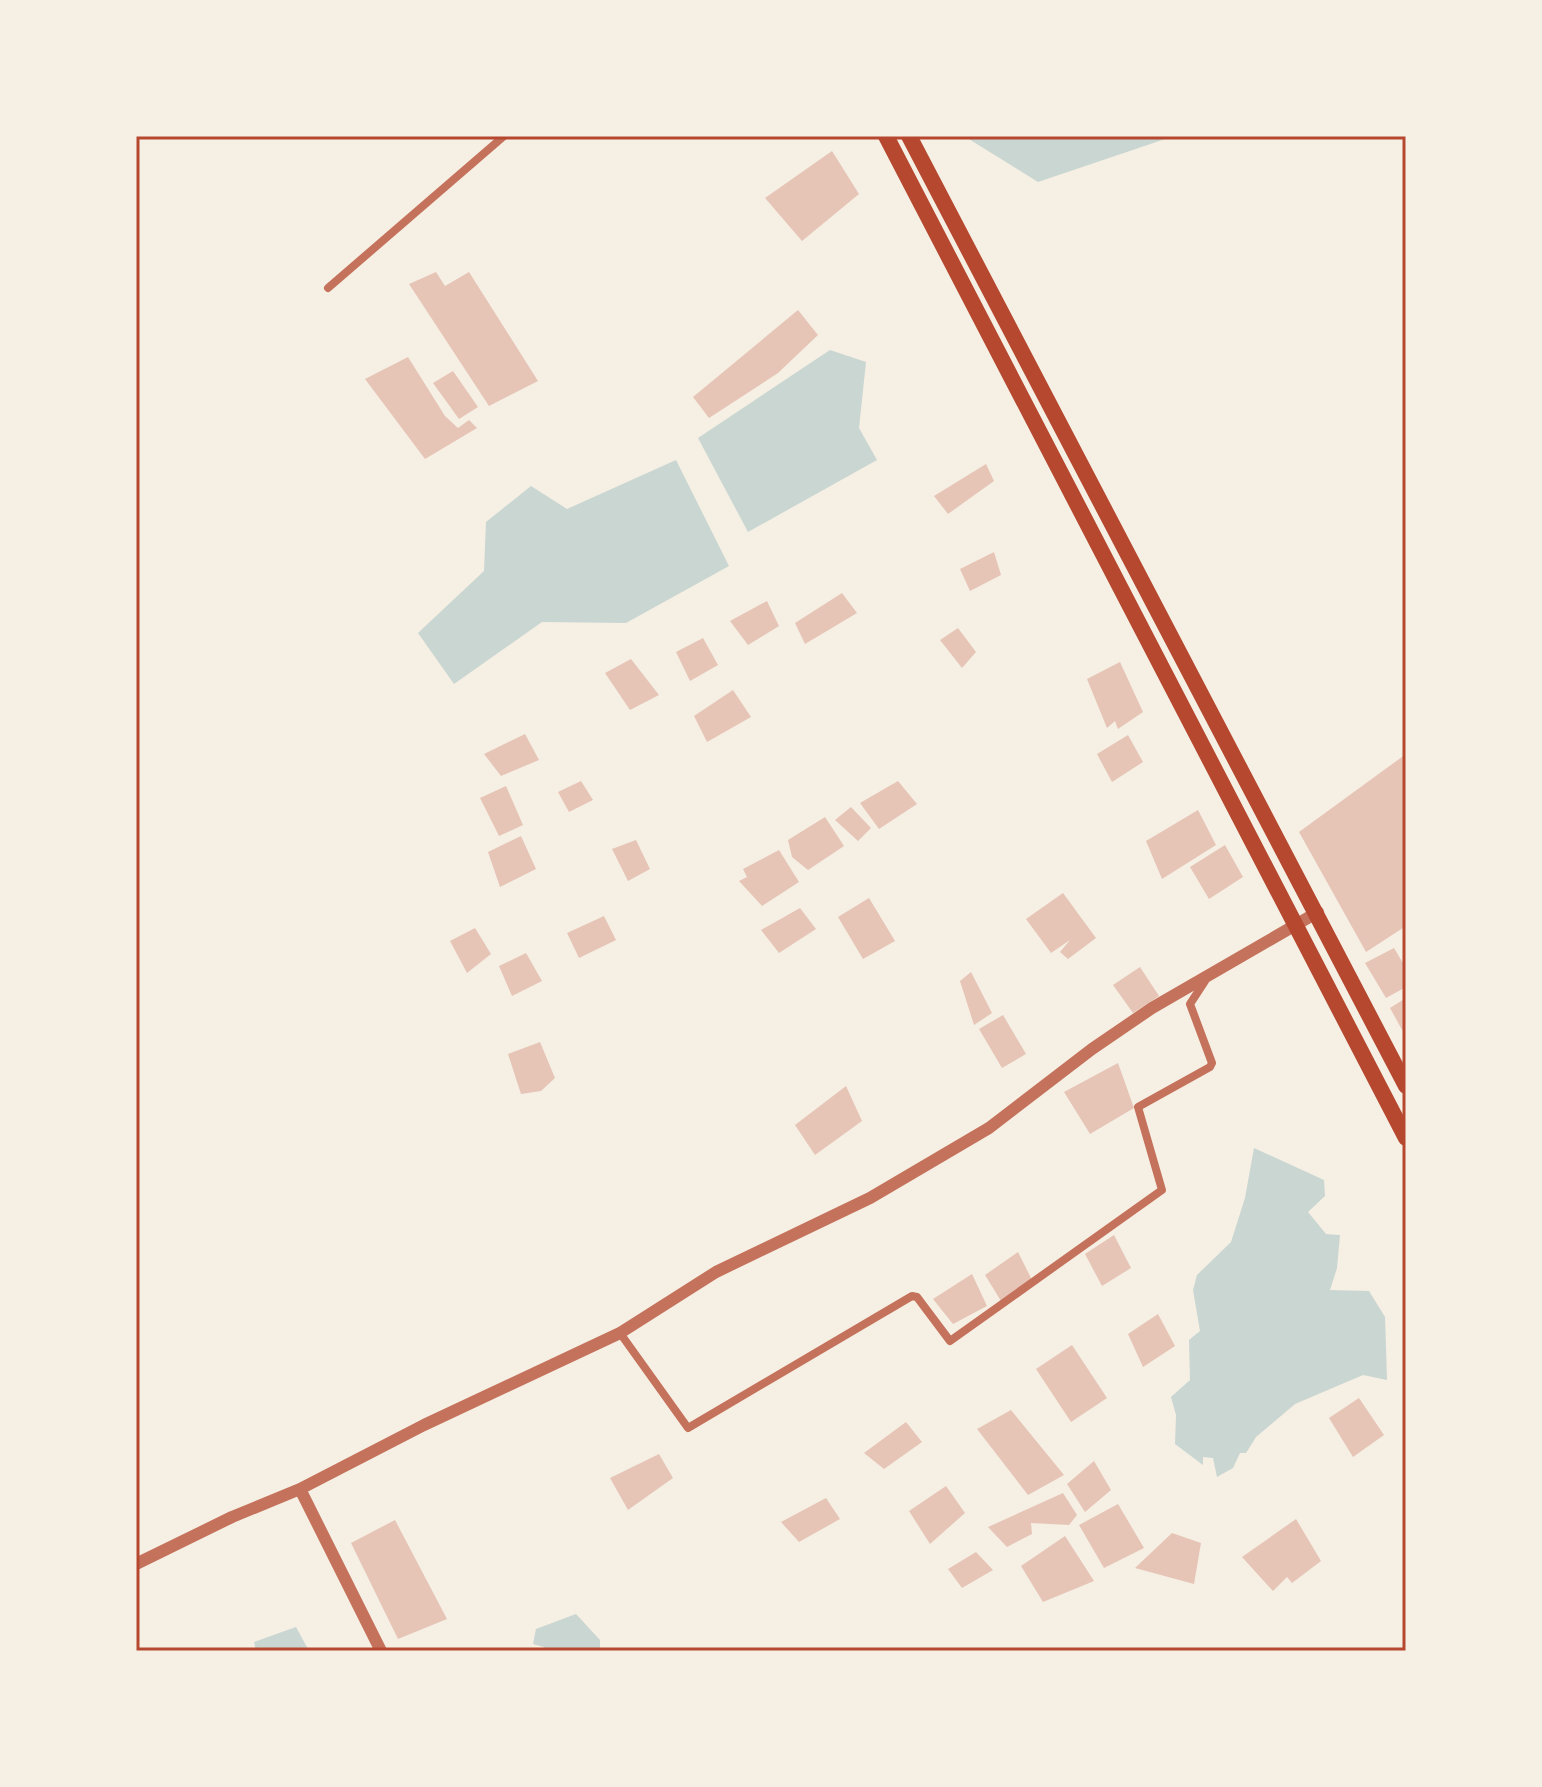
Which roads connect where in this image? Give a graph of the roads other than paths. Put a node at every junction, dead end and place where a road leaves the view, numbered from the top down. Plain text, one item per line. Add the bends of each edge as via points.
1 (504, 136) edge
2 (886, 136) edge
3 (909, 136) edge
4 (328, 288) dead end
5 (1318, 912) junction
6 (1297, 923) junction
7 (1210, 974) junction
8 (1406, 1086) edge
9 (1406, 1138) edge
10 (620, 1333) junction
11 (300, 1489) junction
12 (136, 1564) edge
13 (381, 1651) edge

1 - 4 street
2 - 6 main road
3 - 5 main road
5 - 6 street
5 - 8 main road
6 - 7 street
6 - 9 main road
7 - 10 street via 1120,1029 989,1128 870,1198 716,1272
7 - 10 street via 1190,1004 1212,1063 1138,1107 1162,1190 950,1341 912,1296 688,1428
10 - 11 street
11 - 12 street
11 - 13 street

